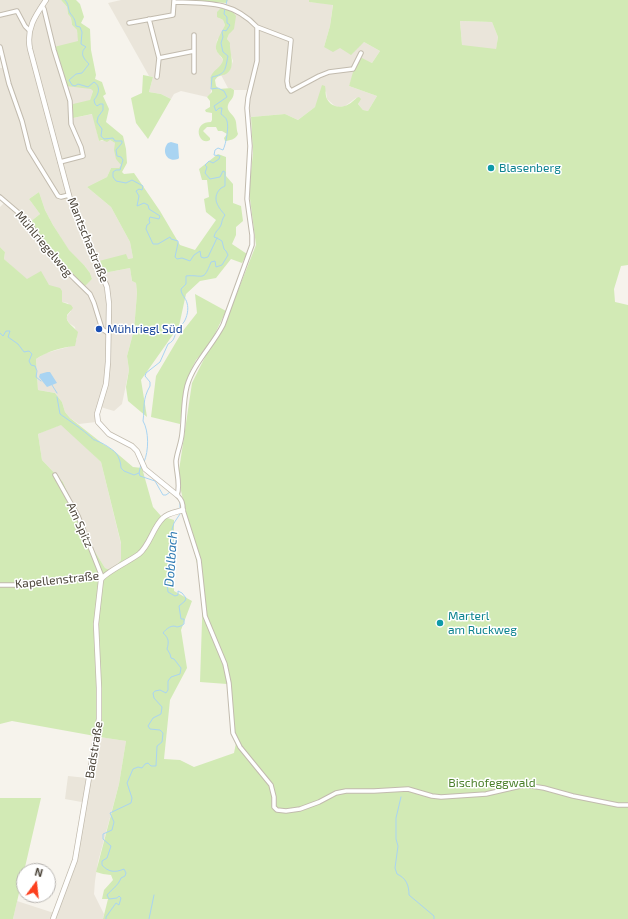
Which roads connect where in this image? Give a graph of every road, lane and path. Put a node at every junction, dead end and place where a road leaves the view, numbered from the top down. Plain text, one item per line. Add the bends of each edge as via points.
1 (46, 0) edge
2 (174, 1) edge
3 (42, 6) junction
4 (0, 15) edge
5 (149, 19) junction
6 (129, 23) dead end
7 (257, 26) junction
8 (30, 30) junction
9 (194, 35) dead end
10 (0, 46) edge
11 (194, 51) junction
12 (361, 53) dead end
13 (159, 58) junction
14 (194, 72) dead end
15 (157, 77) dead end
16 (60, 162) junction
17 (69, 195) junction
18 (0, 197) edge
19 (108, 333) junction
20 (55, 475) dead end
21 (178, 495) junction
22 (183, 510) junction
23 (102, 577) junction
24 (0, 585) edge
25 (628, 805) edge
26 (53, 919) edge

1 - 3 street, Mantschastraße
2 - 5 street via 173,15
2 - 7 street via 228,6 249,18
3 - 8 street, Mantschastraße
3 - 16 street via 70,101 71,124 83,156
4 - 8 street via 18,11 25,26
5 - 6 street
5 - 13 street
7 - 12 street via 291,40 287,81 291,91 329,72 353,69
7 - 21 street via 257,61 247,108 250,146 247,199 252,245 223,325 187,386 177,455
8 - 16 street, Mantschastraße via 30,49
9 - 11 street
10 - 17 street via 31,153 58,196
11 - 13 street
11 - 14 street
13 - 15 street
16 - 17 street, Mantschastraße
17 - 19 street, Mantschastraße via 106,282 109,298
18 - 19 street, Mühlriegelweg via 27,220 59,265 90,294 102,328
19 - 21 street, Mantschastraße via 108,370 97,414 98,422 109,434 138,451 142,463 150,473
20 - 23 street, Am Spitz via 78,516
21 - 22 street
22 - 23 street, Kapellenstraße via 162,518 140,553
22 - 25 street via 199,560 205,616 225,664 233,733 240,747 271,785 274,807 277,810 300,809 346,791 408,789 442,797 486,794 525,785
23 - 24 street, Kapellenstraße
23 - 26 street, Badstraße via 96,624 99,720 75,860

